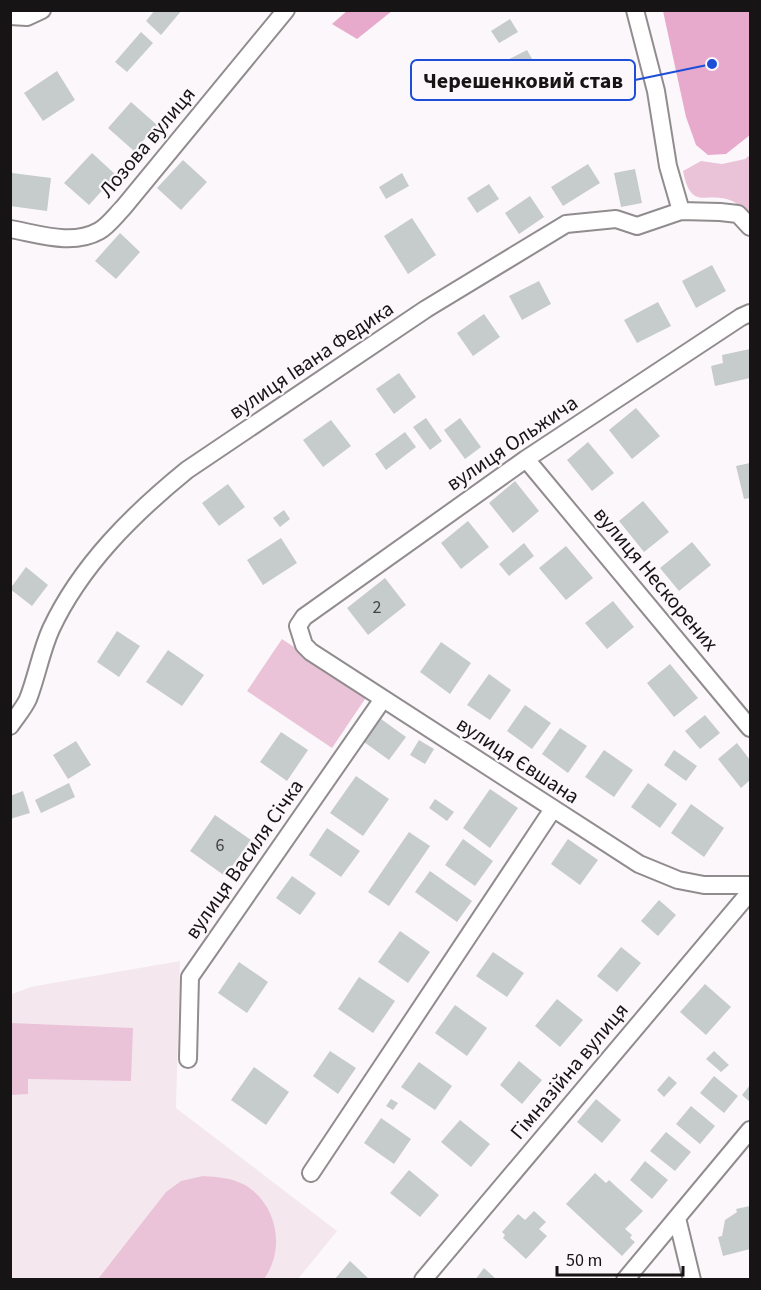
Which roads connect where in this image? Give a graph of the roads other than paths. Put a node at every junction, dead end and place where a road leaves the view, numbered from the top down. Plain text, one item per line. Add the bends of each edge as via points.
1 (42, 10) edge
2 (286, 10) edge
3 (635, 10) edge
4 (10, 16) edge
5 (681, 211) junction
6 (750, 227) edge
7 (10, 229) edge
8 (750, 313) edge
9 (526, 459) junction
10 (304, 617) joint
11 (383, 699) junction
12 (10, 726) edge
13 (750, 728) edge
14 (553, 809) junction
15 (750, 885) edge
16 (750, 892) edge
17 (188, 1059) dead end
18 (750, 1131) edge
19 (311, 1173) dead end
20 (676, 1218) junction
21 (423, 1280) edge
22 (625, 1280) edge
23 (692, 1280) edge

1 - 4 street via 27,17
2 - 7 street, Лозова вулиця via 101,230 81,238 56,238
3 - 5 street
5 - 6 street, вулиця Івана Федика via 738,214
5 - 12 street, вулиця Івана Федика via 637,226 616,219 566,224 426,309 187,470 128,522 85,571 50,632 27,700
8 - 9 street, вулиця Ольжича
9 - 10 street, вулиця Ольжича
9 - 13 street, вулиця Нескорених
10 - 11 street, вулиця Євшана via 298,626 304,645
11 - 14 street, вулиця Євшана
11 - 17 street, вулиця Василя Січка via 190,977
14 - 15 street, вулиця Євшана via 639,864 678,880 704,885
14 - 19 street
16 - 21 street, Гімназійна вулиця
18 - 20 street
20 - 22 street
20 - 23 street

